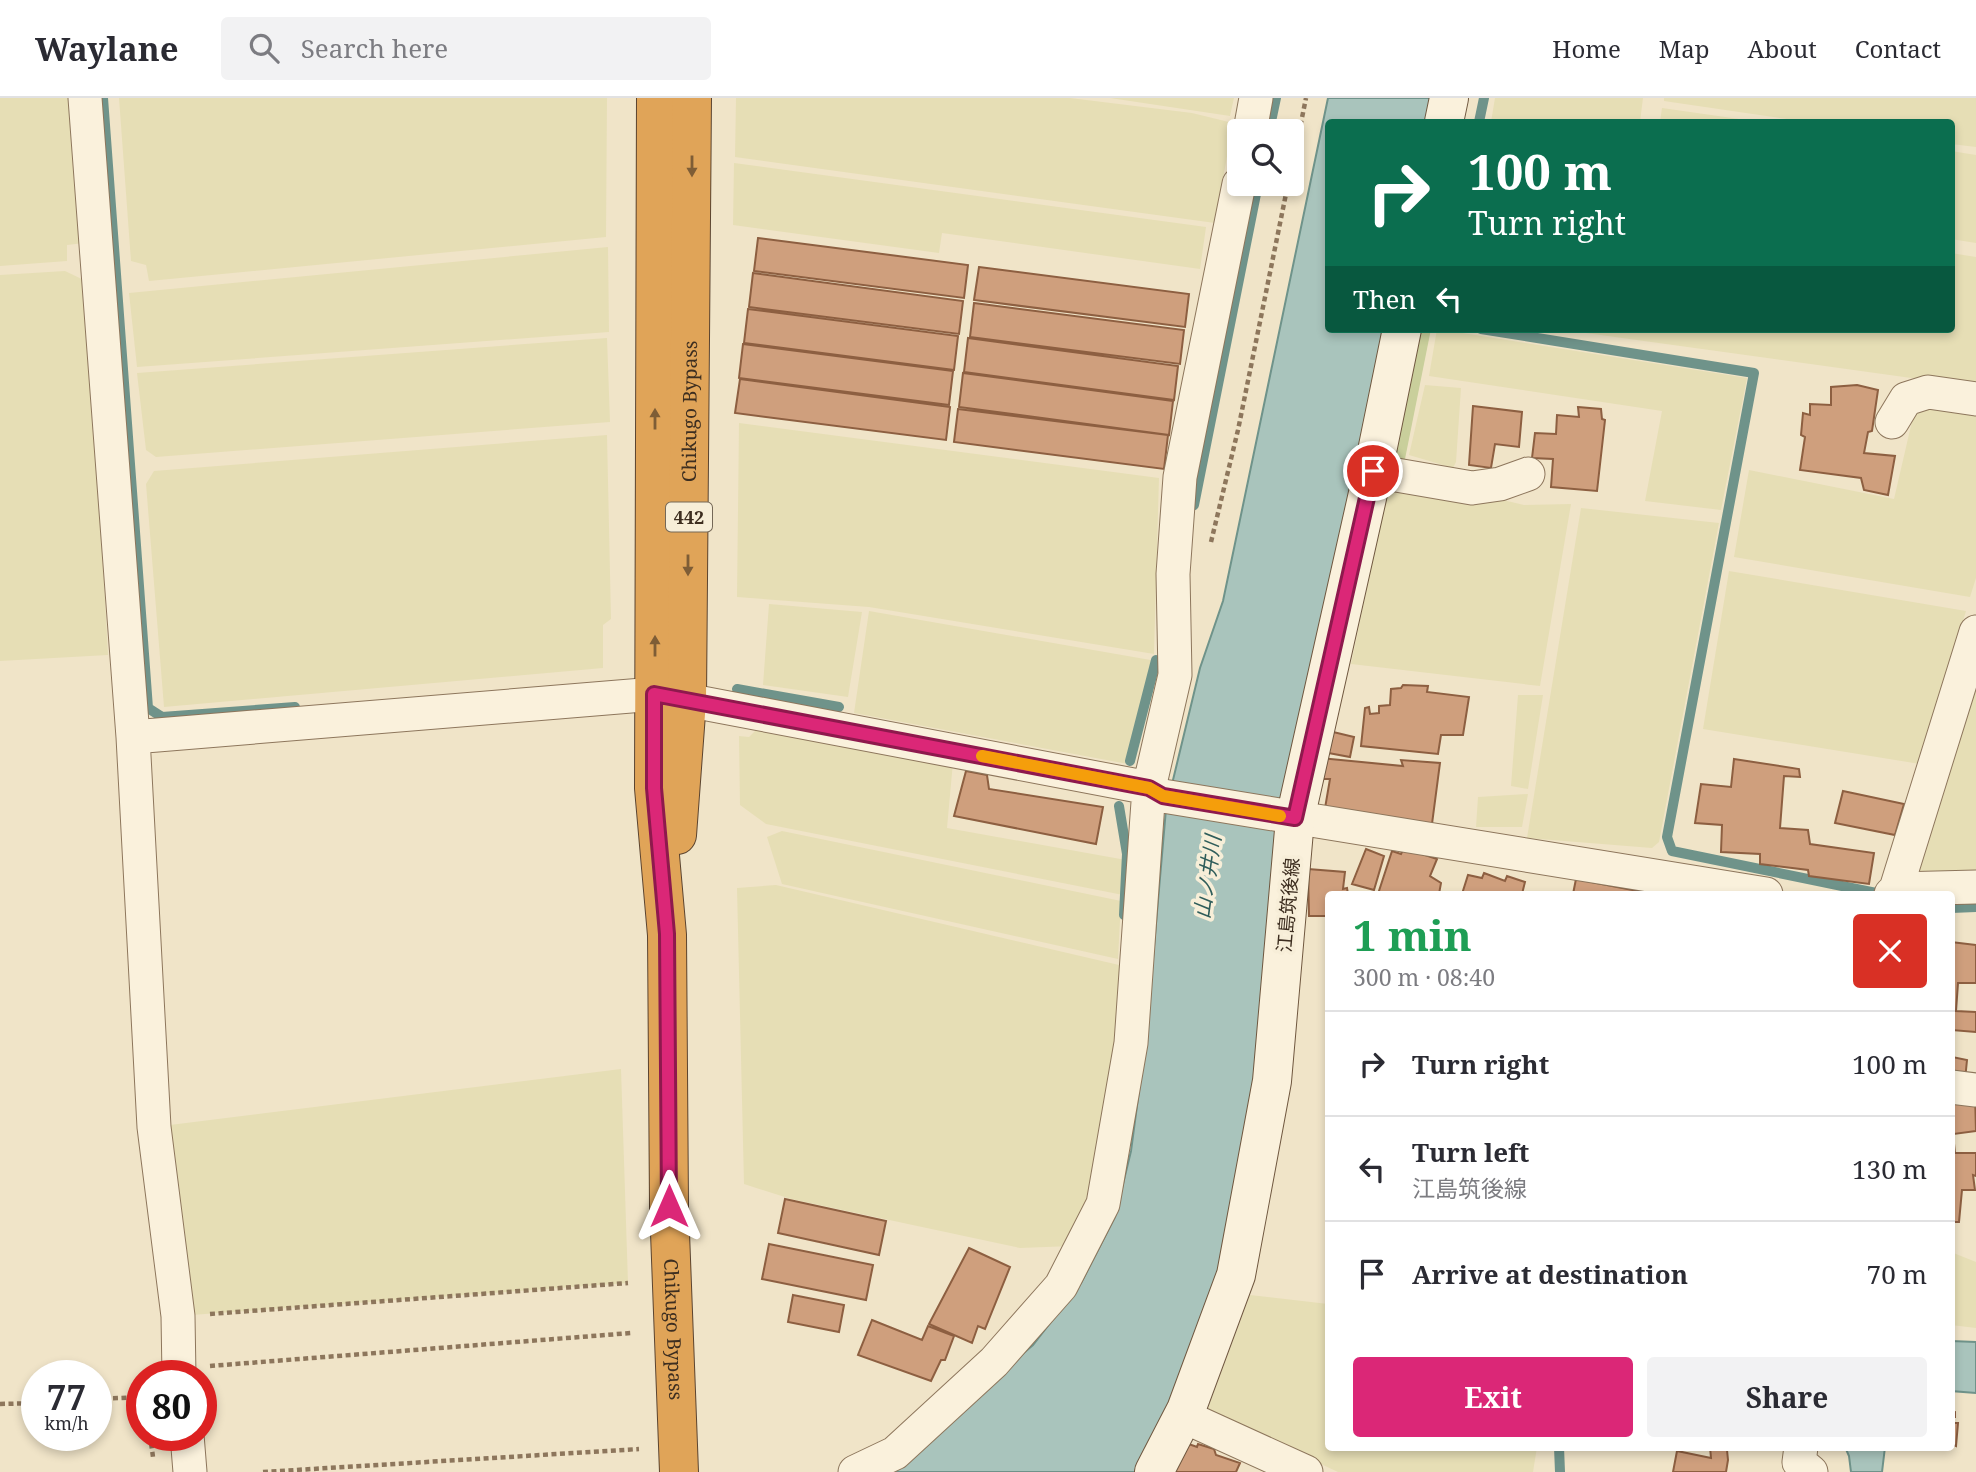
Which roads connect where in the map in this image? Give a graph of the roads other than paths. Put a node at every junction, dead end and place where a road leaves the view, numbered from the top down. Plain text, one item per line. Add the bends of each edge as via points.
1 (85, 98) edge
2 (656, 98) edge
3 (692, 98) edge
4 (1256, 98) edge
5 (1448, 98) edge
6 (1252, 119) edge
7 (1444, 119) edge
8 (1237, 196) edge
9 (1401, 333) edge
10 (1976, 399) edge
11 (1892, 422) dead end
12 (1373, 471) junction
13 (1528, 474) dead end
14 (1976, 632) edge
15 (671, 697) junction
16 (132, 737) junction
17 (1156, 792) junction
18 (1290, 818) junction
19 (1976, 887) edge
20 (1747, 891) edge
21 (1893, 891) edge
22 (1910, 891) edge
23 (1955, 1087) edge
24 (1976, 1090) edge
25 (178, 1360) edge
26 (1183, 1416) junction
27 (188, 1451) edge
28 (1800, 1451) edge
29 (190, 1472) edge
30 (679, 1472) edge
31 (855, 1472) edge
32 (1154, 1472) edge
33 (1306, 1472) edge
34 (1811, 1472) edge

1 - 16 street
15 -> 2 highway, Chikugo Bypass / 442
3 -> 15 highway, Chikugo Bypass / 442
4 - 6 street
5 - 7 main road
8 - 17 street via 1180,477 1173,575 1175,675
9 - 12 main road, 江島筑後線
10 - 11 street via 1928,392 1906,399
12 - 13 street via 1472,488
12 - 18 main road, 江島筑後線
14 - 21 street
15 - 16 street
15 - 17 street
15 - 30 highway, Chikugo Bypass / 442 via 669,1206
16 - 25 street via 154,1127 178,1316
17 - 18 street
17 - 31 street via 1132,1043 1103,1204 1061,1286 994,1363 895,1453
18 - 20 street
18 - 26 main road, 江島筑後線 via 1272,1081 1236,1275
19 - 22 street
23 - 24 street
26 - 32 main road, 江島筑後線
26 - 33 street
27 - 29 street
28 - 34 street via 1799,1462

